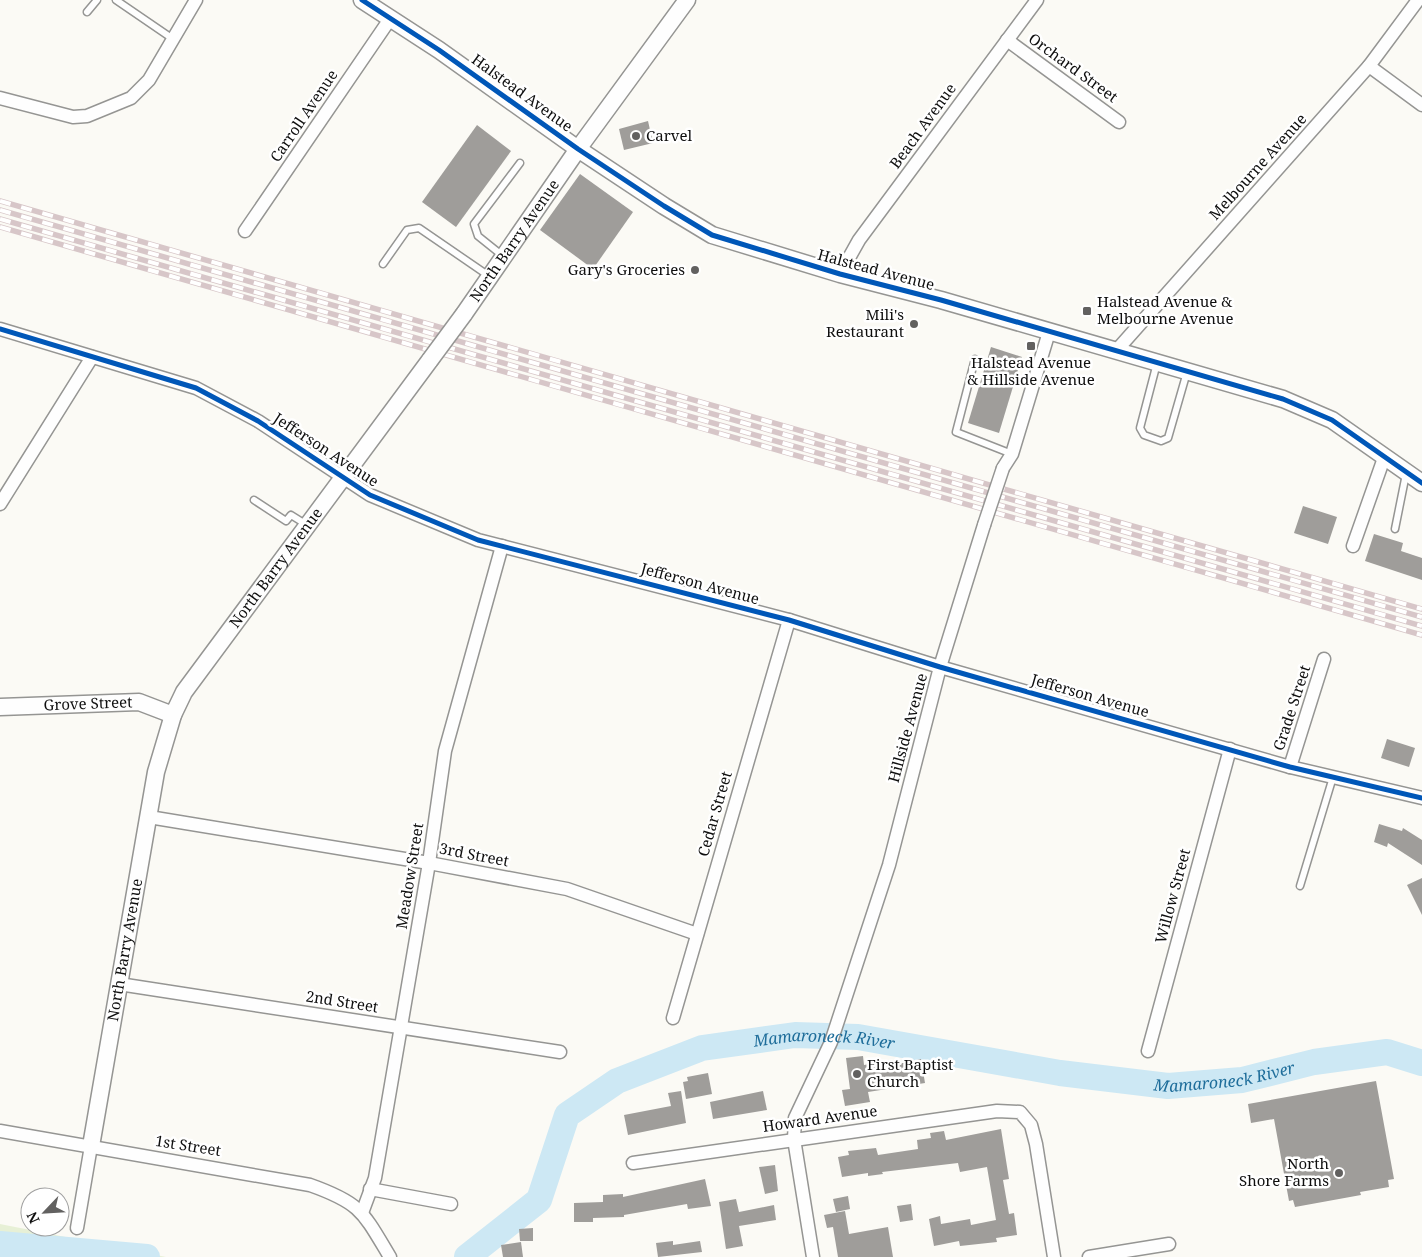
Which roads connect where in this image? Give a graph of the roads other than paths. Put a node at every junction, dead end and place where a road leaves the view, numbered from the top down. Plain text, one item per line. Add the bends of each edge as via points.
1 (97, 0) edge
2 (116, 0) edge
3 (362, 0) edge
4 (687, 0) edge
5 (1037, 0) edge
6 (1418, 0) edge
7 (193, 1) edge
8 (87, 12) dead end
9 (390, 19) junction
10 (173, 39) junction
11 (1007, 40) junction
12 (1369, 66) junction
13 (0, 98) edge
14 (1422, 105) edge
15 (1119, 122) dead end
16 (578, 149) junction
17 (520, 163) dead end
18 (245, 231) dead end
19 (504, 257) junction
20 (383, 264) dead end
21 (840, 274) junction
22 (490, 276) junction
23 (0, 329) edge
24 (1049, 332) junction
25 (1116, 351) junction
26 (92, 356) junction
27 (975, 359) dead end
28 (1157, 363) junction
29 (1187, 372) junction
30 (1012, 454) junction
31 (1384, 458) junction
32 (1406, 472) junction
33 (344, 479) junction
34 (1422, 483) edge
35 (254, 500) dead end
36 (0, 504) edge
37 (308, 526) junction
38 (1395, 529) dead end
39 (502, 546) junction
40 (1353, 546) dead end
41 (789, 620) junction
42 (1324, 660) dead end
43 (940, 667) junction
44 (0, 707) edge
45 (172, 715) junction
46 (1230, 750) junction
47 (1290, 766) junction
48 (1333, 777) junction
49 (1422, 798) edge
50 (150, 817) junction
51 (429, 863) junction
52 (1300, 886) dead end
53 (697, 934) junction
54 (120, 984) junction
55 (674, 1018) dead end
56 (401, 1028) junction
57 (1148, 1050) dead end
58 (560, 1052) dead end
59 (0, 1131) edge
60 (794, 1139) junction
61 (91, 1146) junction
62 (633, 1163) dead end
63 (370, 1189) junction
64 (452, 1204) dead end
65 (362, 1213) junction
66 (76, 1228) dead end
67 (1170, 1244) dead end
68 (390, 1257) edge
69 (813, 1257) edge
70 (1054, 1257) edge
71 (1089, 1257) edge

1 - 8 lane
2 - 10 lane
3 - 9 street, Halstead Avenue
4 - 16 street, North Barry Avenue
5 - 11 street, Beach Avenue
6 - 12 street, Melbourne Avenue
7 - 10 street
9 - 16 street, Halstead Avenue
9 - 18 street, Carroll Avenue
10 - 13 street via 141,91 112,108 73,117
11 - 15 street, Orchard Street
11 - 21 street, Beach Avenue via 859,240
12 - 14 street
12 - 25 street, Melbourne Avenue
16 - 19 street, North Barry Avenue
16 - 21 street, Halstead Avenue via 712,235
17 - 19 lane via 474,224 478,236
19 - 22 street, North Barry Avenue
20 - 22 lane via 407,230 419,228
21 - 24 street, Halstead Avenue
22 - 33 street, North Barry Avenue, bridge
23 - 26 street, Jefferson Avenue
24 - 25 street, Halstead Avenue
24 - 30 street, Hillside Avenue
25 - 28 street, Halstead Avenue
26 - 33 street, Jefferson Avenue via 196,388 258,421
26 - 36 street
27 - 30 lane via 956,432
28 - 29 street, Halstead Avenue
28 - 29 lane via 1140,428 1144,435 1161,441 1168,438
29 - 31 street, Halstead Avenue via 1282,400 1332,420
30 - 43 street, Hillside Avenue, bridge via 1003,468
31 - 32 street, Halstead Avenue
31 - 40 street
32 - 34 street, Halstead Avenue
32 - 38 lane
33 - 37 street, North Barry Avenue
33 - 39 street, Jefferson Avenue via 370,496 412,514
35 - 37 lane via 286,522 291,515
37 - 45 street, North Barry Avenue via 213,651
39 - 41 street, Jefferson Avenue
39 - 51 street, Meadow Street via 445,751
41 - 43 street, Jefferson Avenue
41 - 53 street, Cedar Street
42 - 47 street, Grade Street
43 - 46 street, Jefferson Avenue
43 - 60 street, Hillside Avenue via 889,864 829,1047 795,1118
44 - 45 street, Grove Street via 139,702
45 - 50 street, North Barry Avenue via 156,772
46 - 47 street, Jefferson Avenue
46 - 57 street, Willow Street
47 - 48 street, Jefferson Avenue
48 - 49 street, Jefferson Avenue
48 - 52 lane
50 - 51 street, 3rd Street
50 - 54 street, North Barry Avenue
51 - 53 street, 3rd Street via 567,889
51 - 56 street, Meadow Street
53 - 55 street, Cedar Street
54 - 56 street, 2nd Street
54 - 61 street, North Barry Avenue
56 - 58 street, 2nd Street
56 - 63 street, Meadow Street via 375,1178
59 - 61 street, 1st Street
60 - 62 street, Howard Avenue
60 - 69 street, Hillside Avenue
60 - 70 street, Howard Avenue via 997,1111 1020,1112 1031,1126
61 - 65 street, 1st Street via 310,1185 337,1195
61 - 66 street, North Barry Avenue
63 - 64 street
63 - 65 street, Meadow Street
65 - 68 street
67 - 71 street

